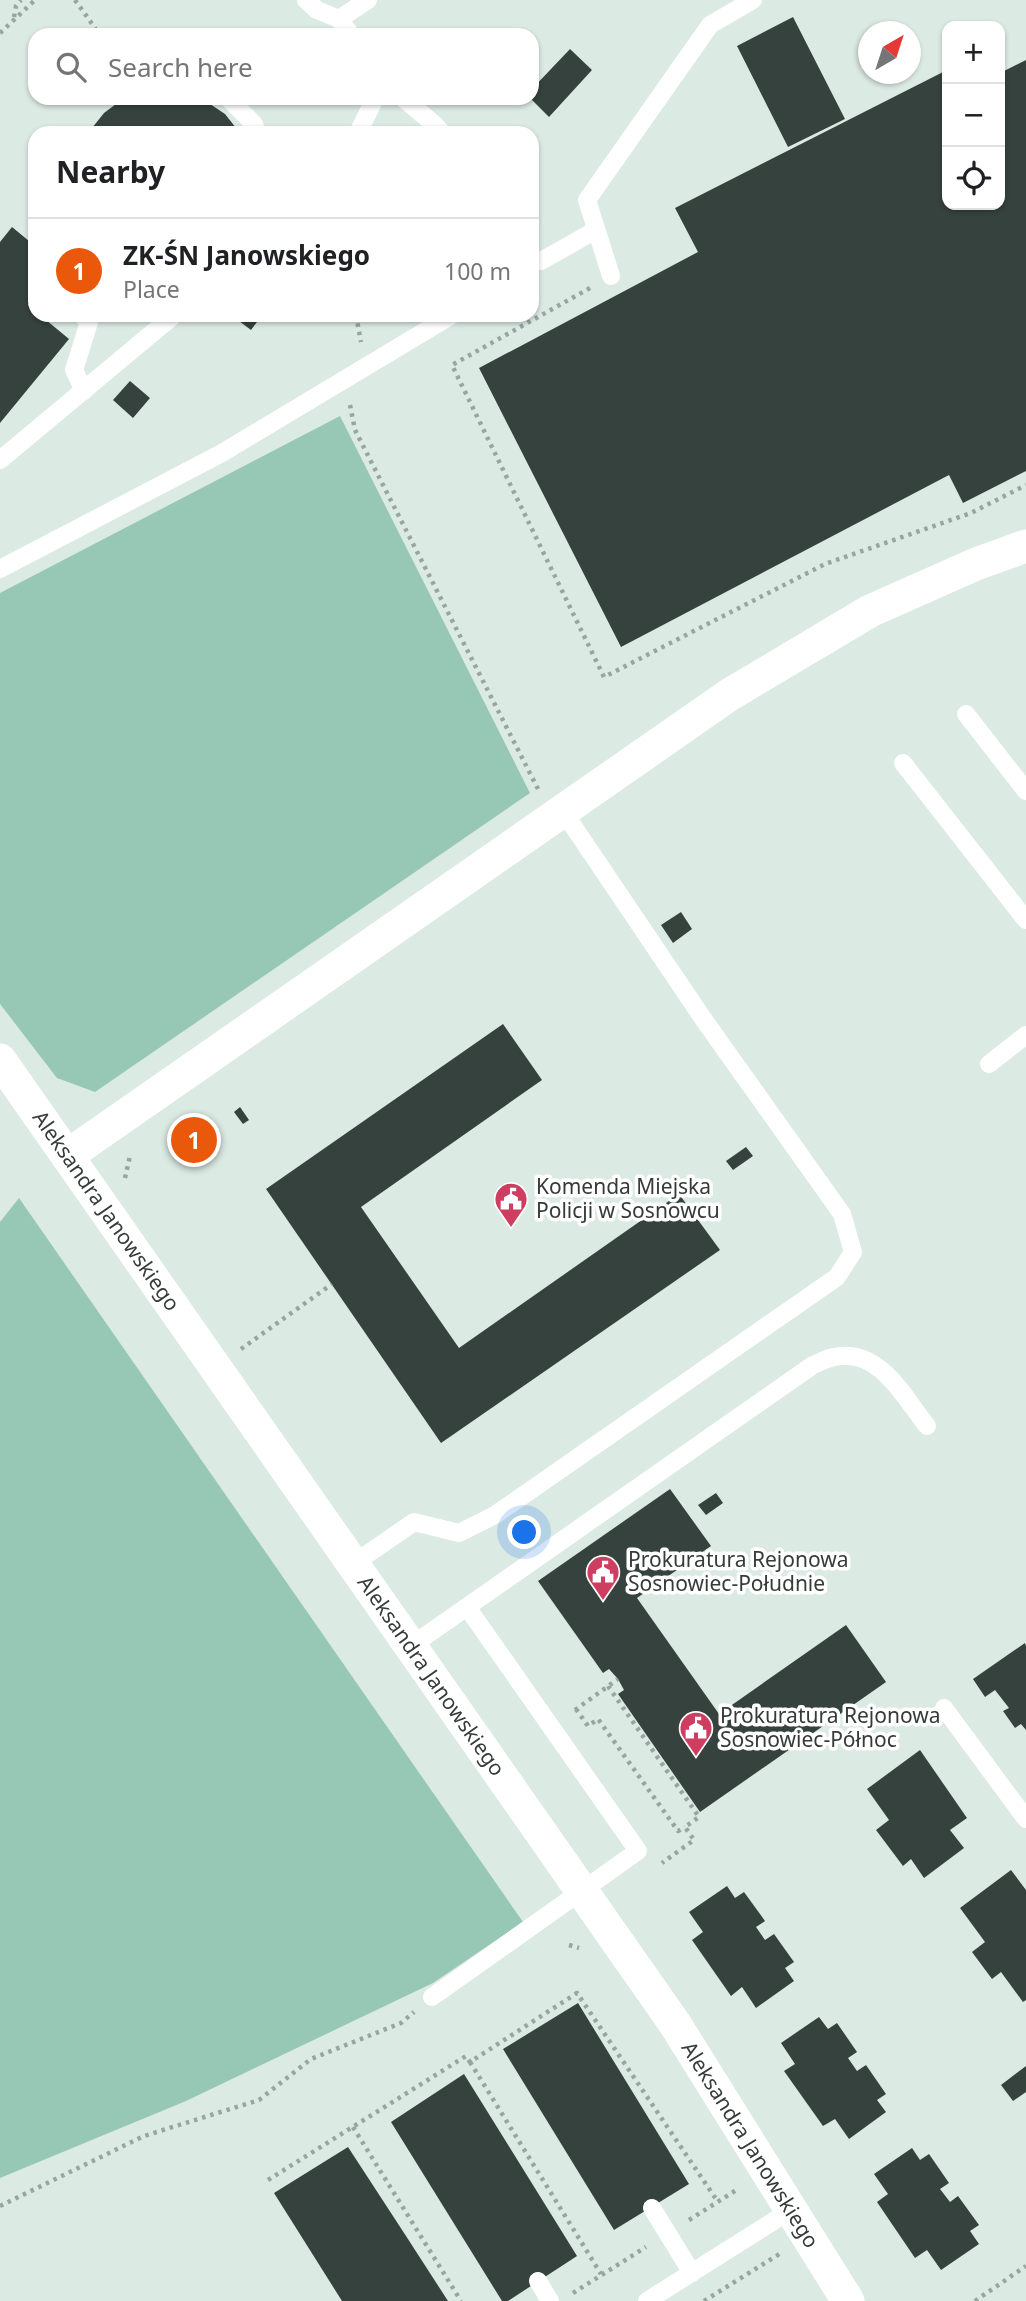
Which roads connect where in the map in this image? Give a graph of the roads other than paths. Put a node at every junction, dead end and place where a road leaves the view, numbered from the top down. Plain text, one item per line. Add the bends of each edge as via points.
1 (306, 0) edge
2 (368, 0) edge
3 (753, 0) edge
4 (340, 19) junction
5 (346, 28) edge
6 (235, 105) edge
7 (372, 105) edge
8 (411, 105) edge
9 (255, 126) edge
10 (361, 126) edge
11 (436, 126) edge
12 (596, 230) junction
13 (539, 257) edge
14 (611, 276) road end
15 (89, 322) edge
16 (166, 322) edge
17 (440, 322) edge
18 (84, 391) junction
19 (0, 460) edge
20 (1026, 546) edge
21 (0, 569) edge
22 (966, 714) dead end
23 (903, 763) dead end
24 (1026, 791) edge
25 (552, 802) junction
26 (1026, 920) edge
27 (1026, 1035) edge
28 (0, 1060) edge
29 (989, 1064) dead end
30 (67, 1156) junction
31 (927, 1426) dead end
32 (353, 1564) junction
33 (467, 1607) junction
34 (411, 1646) junction
35 (944, 1708) dead end
36 (1026, 1819) edge
37 (581, 1891) junction
38 (432, 1997) road end
39 (652, 2208) dead end
40 (791, 2210) junction
41 (692, 2273) junction
42 (538, 2281) dead end
43 (550, 2301) edge
44 (647, 2301) edge
45 (848, 2301) edge

1 - 4 lane
2 - 4 lane
3 - 12 lane via 710,24 587,200
4 - 5 lane
6 - 9 lane
7 - 10 lane
8 - 11 lane
12 - 13 lane
12 - 14 lane
15 - 18 lane via 74,370
16 - 18 lane
17 - 21 lane via 222,453
18 - 19 lane
20 - 25 street via 870,611
22 - 24 lane
23 - 26 lane
25 - 30 street
25 - 32 lane via 842,1214 853,1252 827,1285 495,1515 459,1534 414,1522
27 - 29 lane
28 - 30 street, Aleksandra Janowskiego
30 - 32 street, Aleksandra Janowskiego
31 - 33 lane via 886,1372 860,1358 834,1356 813,1365
32 - 34 street, Aleksandra Janowskiego
33 - 34 lane
33 - 37 lane via 638,1851
34 - 37 street, Aleksandra Janowskiego
35 - 36 lane
37 - 38 lane
37 - 40 street, Aleksandra Janowskiego via 675,2024
39 - 41 lane
40 - 41 lane
40 - 45 street, Aleksandra Janowskiego
41 - 44 lane
42 - 43 lane

